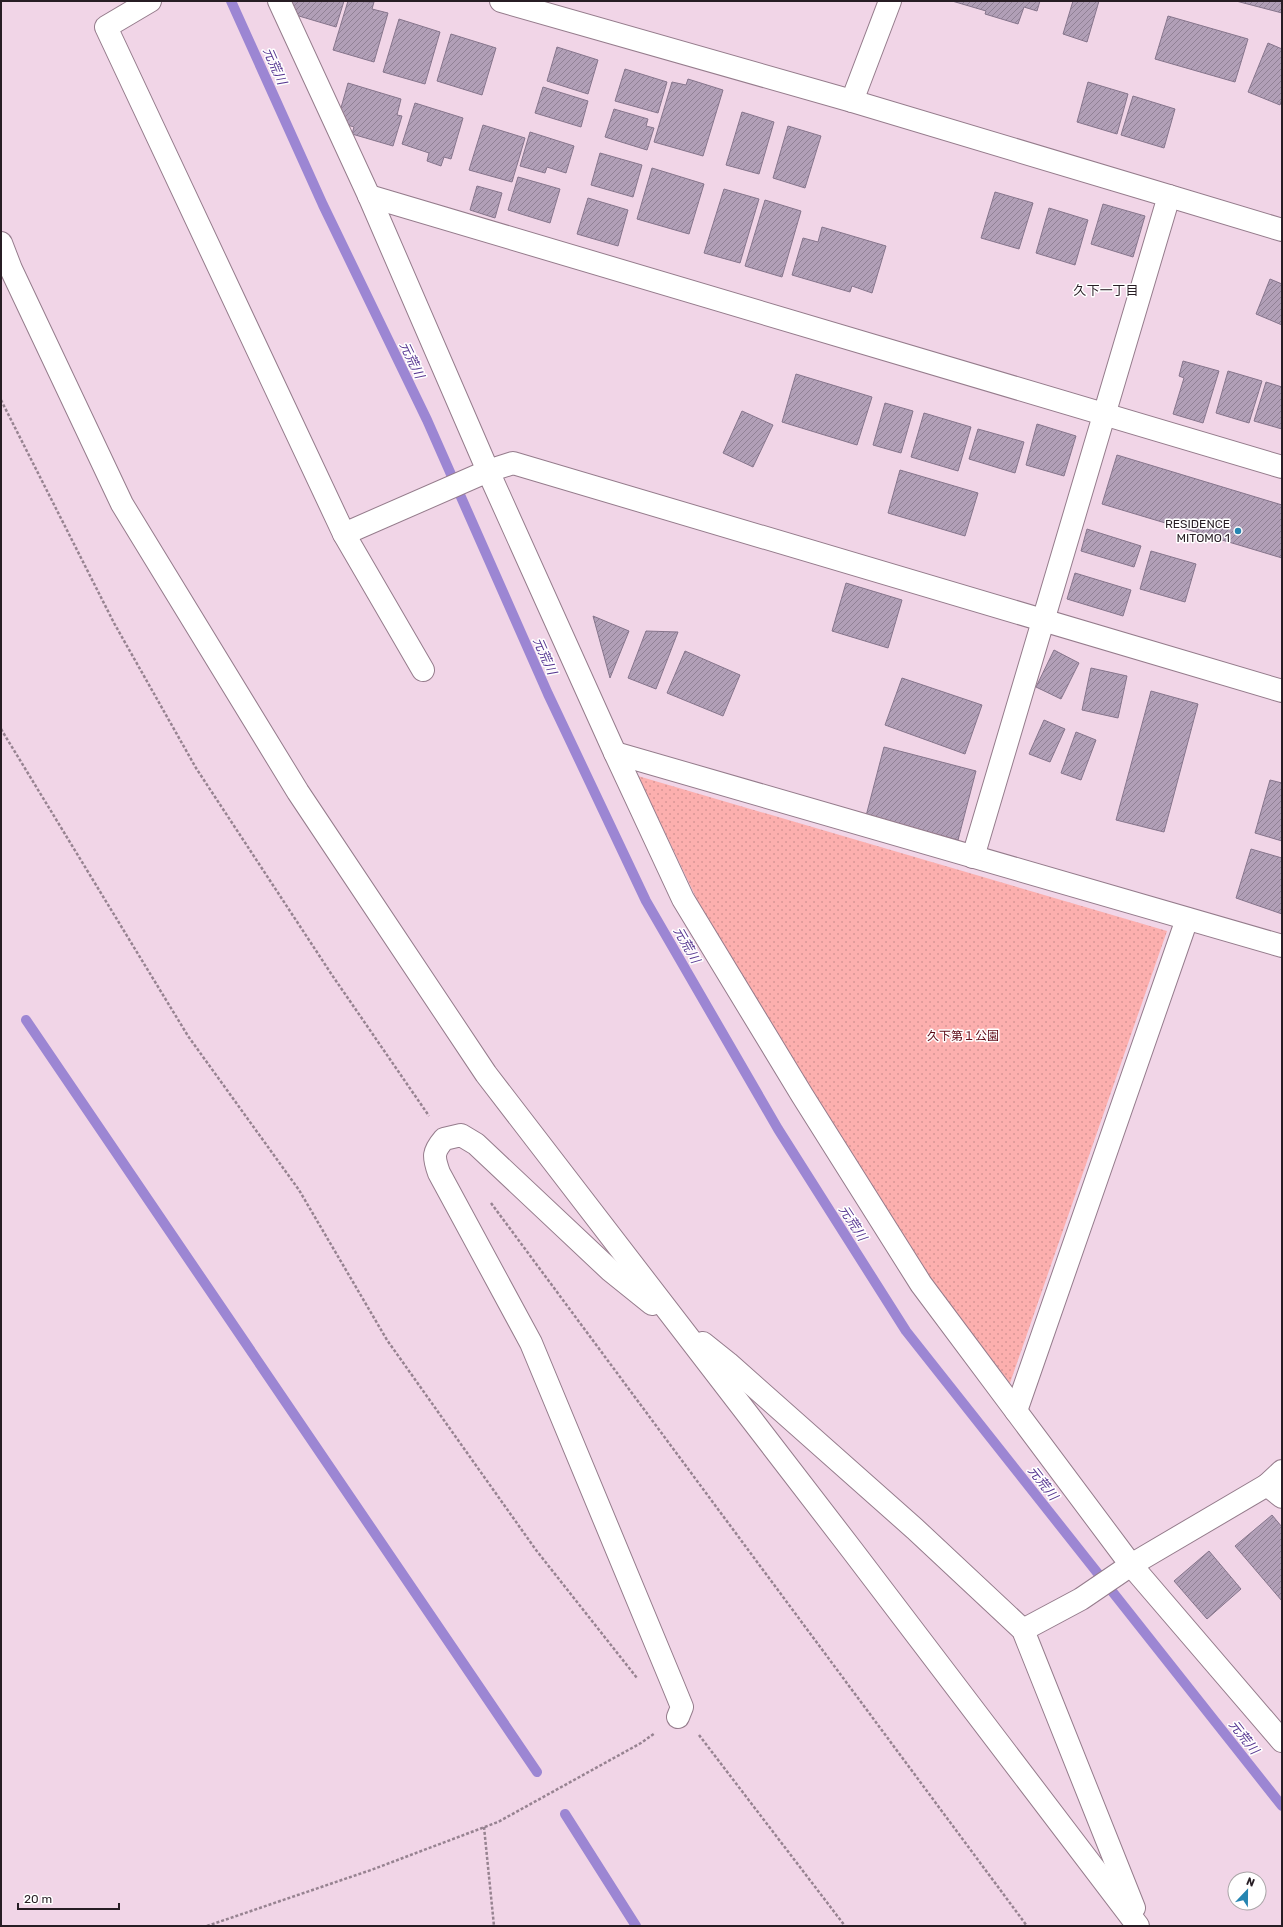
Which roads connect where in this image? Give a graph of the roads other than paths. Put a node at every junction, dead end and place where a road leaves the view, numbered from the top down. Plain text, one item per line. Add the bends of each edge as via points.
1 (150, 1) edge
2 (279, 1) edge
3 (500, 1) edge
4 (890, 1) edge
5 (852, 101) junction
6 (369, 196) junction
7 (1169, 196) junction
8 (1282, 230) edge
9 (1, 243) edge
10 (1104, 415) junction
11 (1282, 467) edge
12 (480, 474) junction
13 (344, 534) junction
14 (1043, 620) junction
15 (423, 670) dead end
16 (1282, 691) edge
17 (615, 753) junction
18 (973, 857) junction
19 (1187, 919) junction
20 (1282, 946) edge
21 (680, 1327) junction
22 (1016, 1411) junction
23 (1277, 1484) edge
24 (1127, 1567) junction
25 (1023, 1630) junction
26 (678, 1717) road end
27 (1282, 1741) edge
28 (1140, 1926) edge

1 - 13 street via 106,27
2 - 6 street
3 - 5 street
4 - 5 street
5 - 7 street
6 - 10 street
6 - 12 street
7 - 8 street
7 - 10 street
9 - 21 street via 122,504 298,792 486,1074
10 - 11 street
10 - 14 street
12 - 13 street
12 - 14 street via 513,463
12 - 17 street
13 - 15 street
14 - 16 street
14 - 18 street
17 - 18 street
17 - 22 street via 683,898 794,1082 921,1284
18 - 19 street
19 - 20 street
19 - 22 street
21 - 25 street via 728,1363 915,1529
21 - 26 street via 611,1271 476,1144 460,1136 444,1138 437,1147 434,1157 439,1172 534,1350 682,1707
21 - 28 street
22 - 24 street
23 - 24 street
24 - 25 street via 1081,1599
24 - 27 street
25 - 28 street

